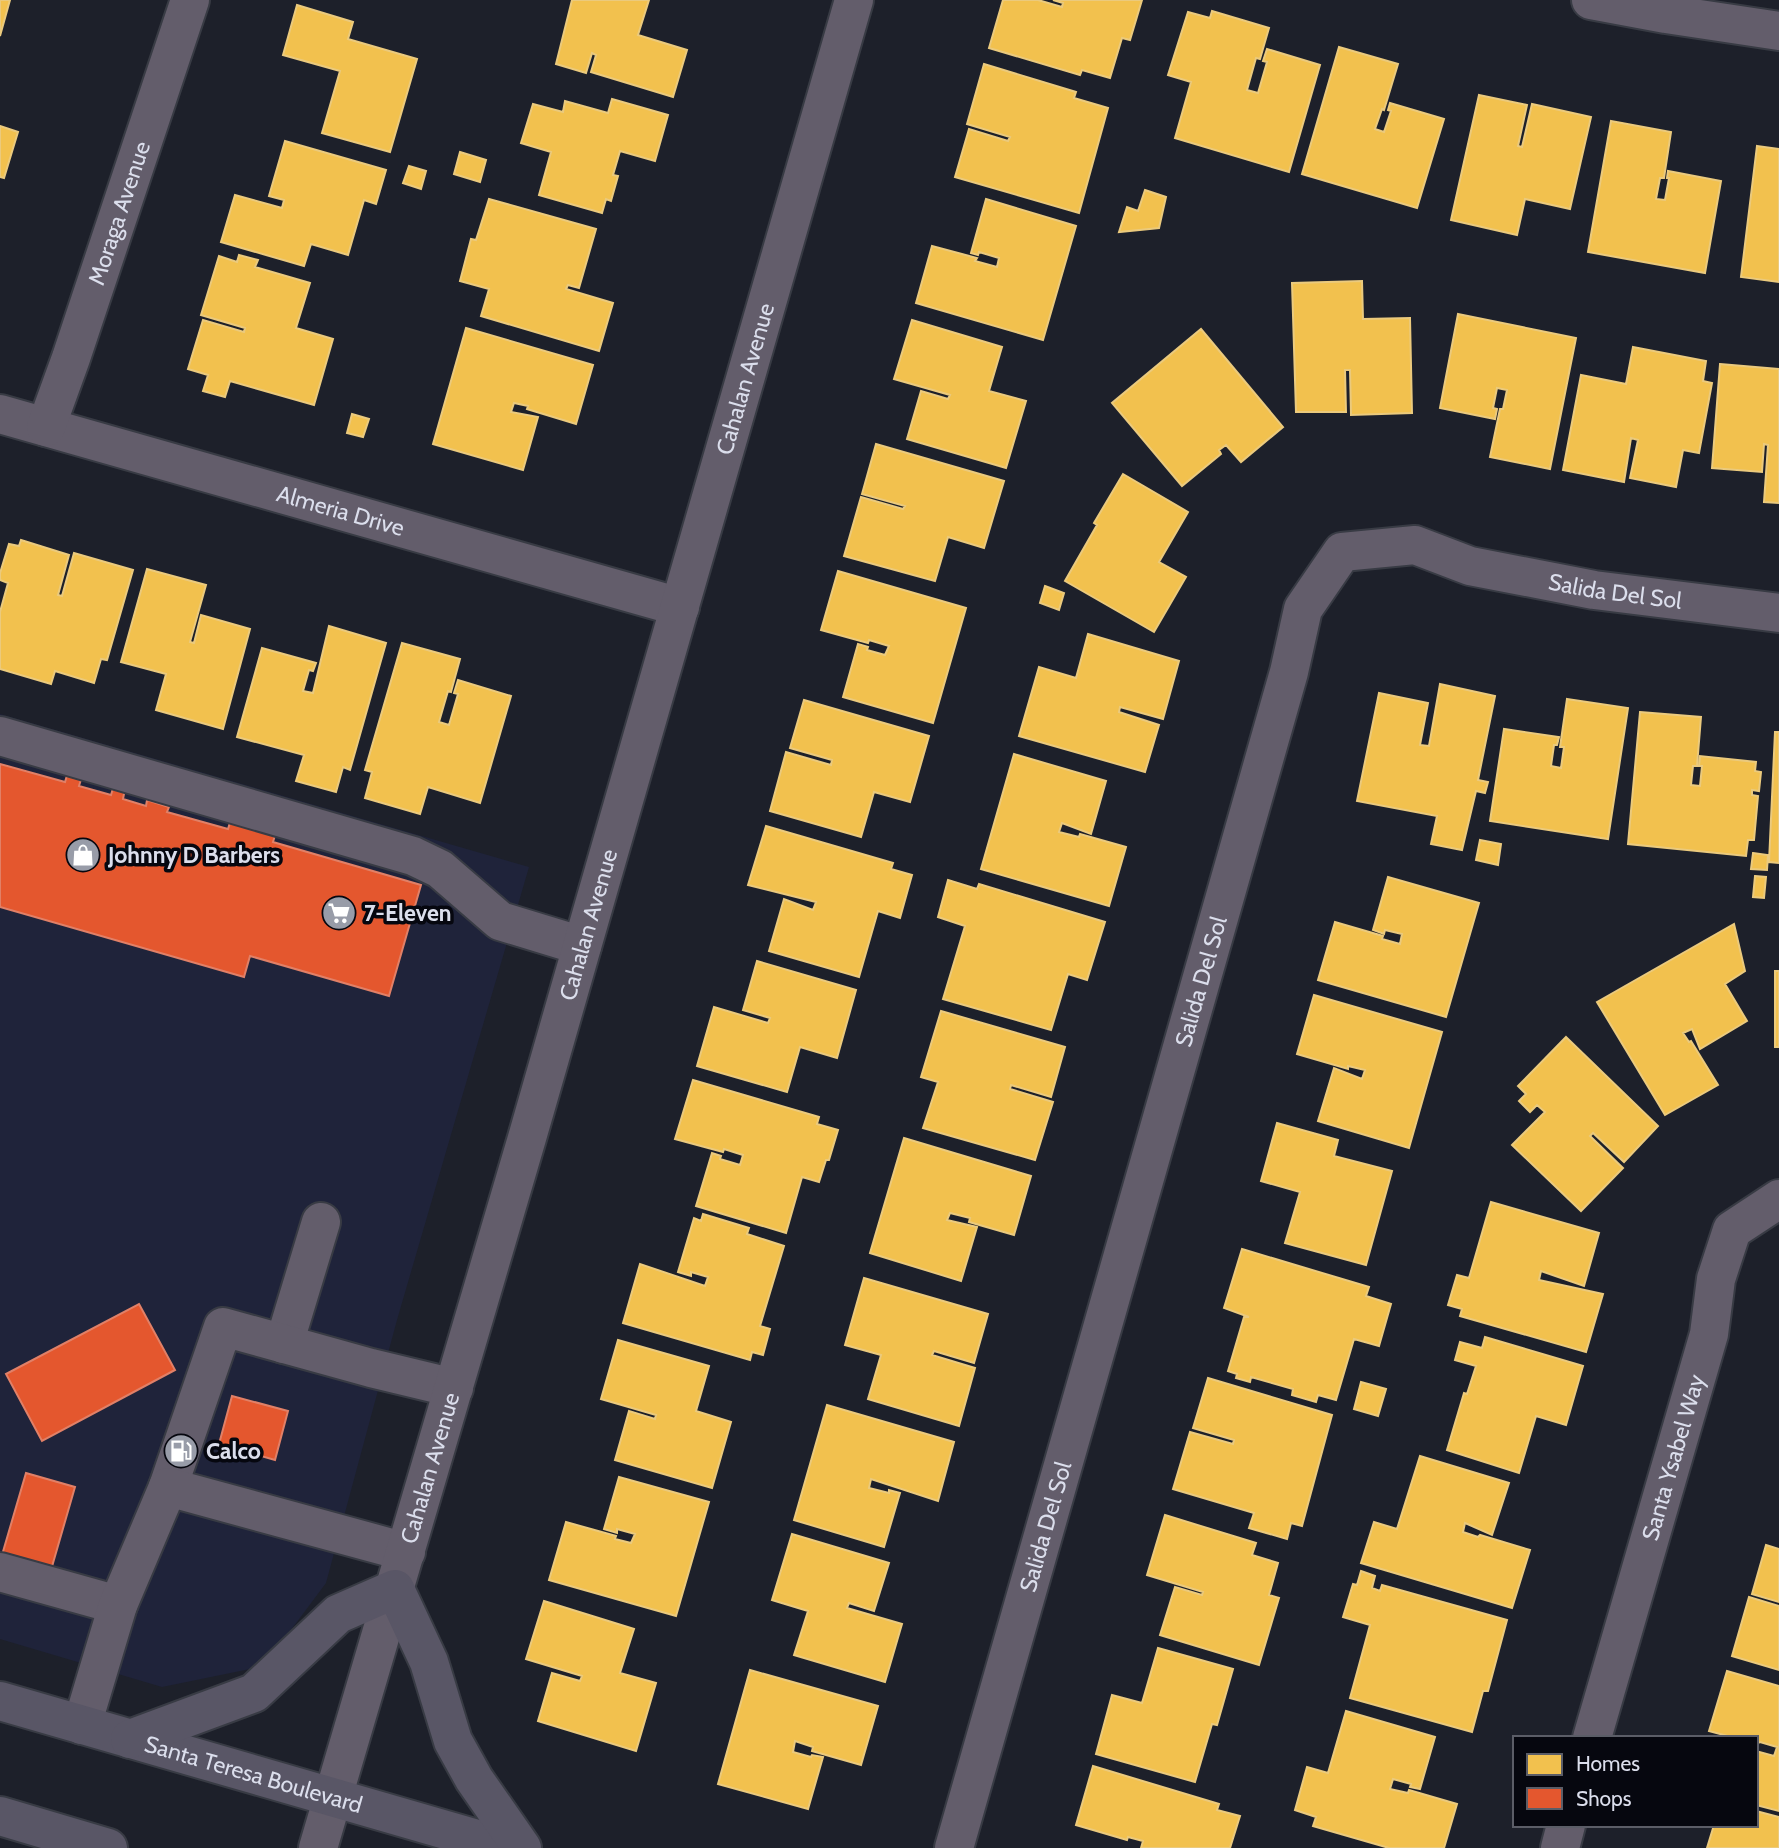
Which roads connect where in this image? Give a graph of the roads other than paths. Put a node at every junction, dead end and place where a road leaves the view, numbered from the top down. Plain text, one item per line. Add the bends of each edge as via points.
1 (190, 0) edge
2 (854, 0) edge
3 (1591, 0) edge
4 (1779, 32) edge
5 (0, 414) edge
6 (46, 427) junction
7 (680, 607) junction
8 (1779, 613) edge
9 (0, 736) edge
10 (582, 946) junction
11 (1779, 1199) edge
12 (321, 1222) dead end
13 (284, 1344) junction
14 (454, 1388) junction
15 (168, 1487) junction
16 (406, 1552) junction
17 (0, 1572) edge
18 (395, 1589) junction
19 (118, 1605) junction
20 (0, 1702) edge
21 (82, 1725) junction
22 (1593, 1736) edge
23 (130, 1739) junction
24 (332, 1799) junction
25 (0, 1816) edge
26 (1565, 1827) edge
27 (96, 1846) edge
28 (318, 1848) edge
29 (508, 1848) edge
30 (522, 1848) edge
31 (954, 1848) edge
32 (1560, 1848) edge

1 - 6 street, Moraga Avenue
2 - 7 street, Cahalan Avenue
3 - 4 street
5 - 6 street, Almeria Drive
6 - 7 street, Almeria Drive
7 - 10 street, Cahalan Avenue
8 - 31 street, Salida Del Sol via 1594,590 1470,566 1415,545 1342,552 1303,609 1289,672
9 - 10 street via 413,856 440,869 500,921
10 - 14 street, Cahalan Avenue
11 - 22 street, Santa Ysabel Way via 1732,1230 1716,1279 1709,1334
12 - 13 street
13 - 14 street
13 - 15 street via 223,1327
14 - 16 street, Cahalan Avenue
15 - 16 street
15 - 19 street
16 - 18 street, Cahalan Avenue
17 - 19 street
18 - 23 main road via 338,1614 254,1693
18 - 24 street, Cahalan Avenue
18 - 30 main road via 429,1662 453,1741
19 - 21 street
20 - 21 main road, Santa Teresa Boulevard
21 - 23 main road, Santa Teresa Boulevard
23 - 24 main road, Santa Teresa Boulevard
24 - 28 street, Cahalan Avenue
24 - 29 main road, Santa Teresa Boulevard
25 - 27 main road
26 - 32 street

